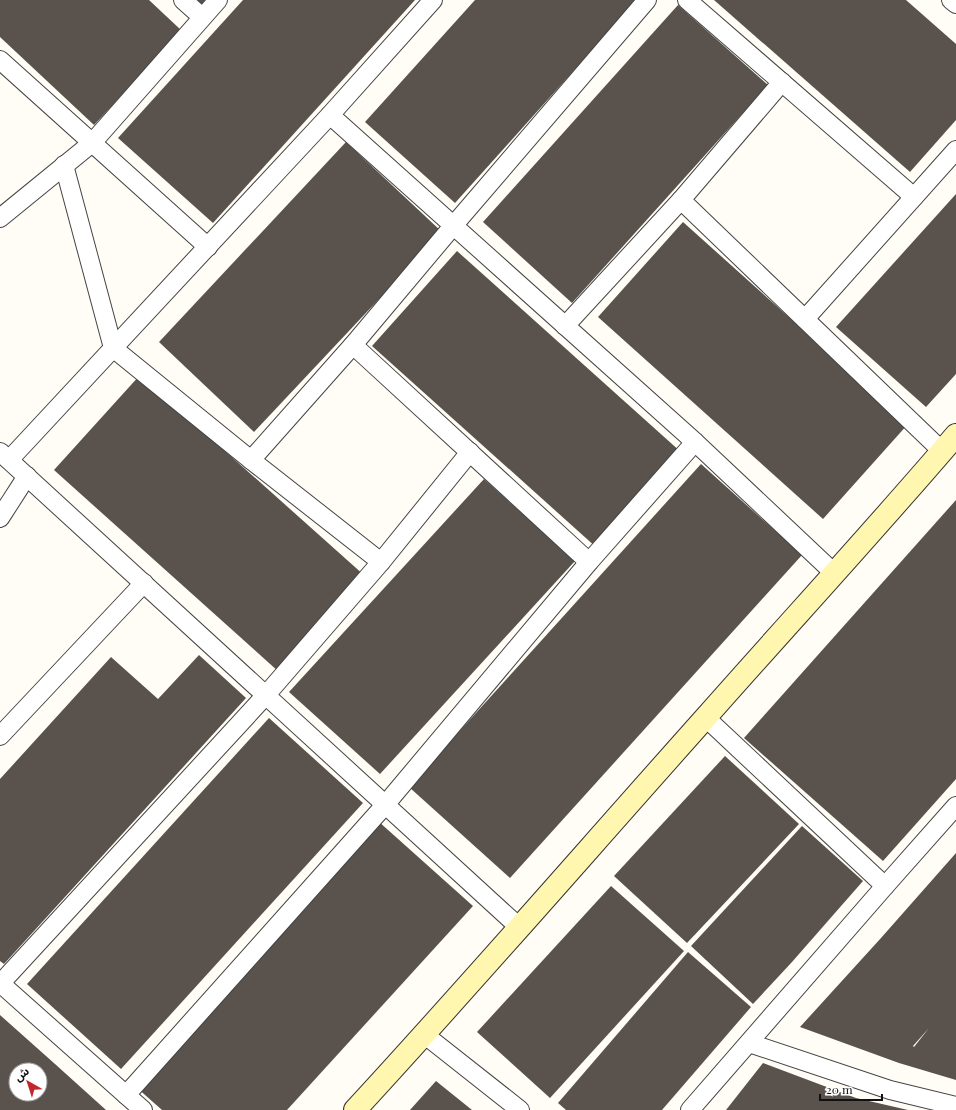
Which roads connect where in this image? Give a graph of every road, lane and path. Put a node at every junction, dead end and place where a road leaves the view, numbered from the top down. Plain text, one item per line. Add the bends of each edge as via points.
1 (182, 0) edge
2 (218, 0) edge
3 (433, 0) edge
4 (647, 0) edge
5 (688, 0) edge
6 (952, 0) edge
7 (956, 4) edge
8 (202, 18) junction
9 (0, 60) edge
10 (782, 82) junction
11 (330, 115) junction
12 (92, 143) junction
13 (956, 150) edge
14 (64, 165) junction
15 (914, 197) junction
16 (681, 200) junction
17 (0, 218) edge
18 (453, 226) junction
19 (208, 247) junction
20 (805, 319) junction
21 (565, 326) junction
22 (353, 345) junction
23 (113, 348) junction
24 (695, 442) junction
25 (949, 443) edge
26 (470, 452) junction
27 (4, 456) edge
28 (251, 460) junction
29 (27, 476) junction
30 (0, 518) edge
31 (381, 562) junction
32 (589, 562) junction
33 (834, 573) junction
34 (144, 583) junction
35 (266, 695) junction
36 (705, 717) junction
37 (0, 736) edge
38 (385, 805) junction
39 (956, 806) edge
40 (885, 886) junction
41 (520, 928) junction
42 (0, 984) edge
43 (425, 1034) junction
44 (749, 1043) junction
45 (126, 1095) junction
46 (956, 1106) edge
47 (143, 1110) edge
48 (355, 1110) edge
49 (520, 1110) edge
50 (690, 1110) edge

1 - 8 street
2 - 8 street
3 - 11 street
4 - 18 street
5 - 10 street
6 - 7 street
8 - 12 street
9 - 12 street
10 - 15 street
10 - 16 street
11 - 18 street
11 - 19 street
12 - 14 street
12 - 19 street
13 - 15 street
14 - 17 street
14 - 23 street
15 - 20 street
16 - 20 street
16 - 21 street
18 - 21 street
18 - 22 street
19 - 23 street
20 - 25 street
21 - 24 street
22 - 26 street
22 - 28 street
23 - 27 street
23 - 28 street
24 - 32 street
24 - 33 street
25 - 33 street
26 - 31 street
26 - 32 street
27 - 29 street
28 - 31 street
29 - 30 street
29 - 34 street
31 - 35 street
32 - 38 street
33 - 36 street
34 - 35 street
34 - 37 street
35 - 38 street
35 - 42 street
36 - 40 street
36 - 41 street
38 - 41 street
38 - 45 street
39 - 40 street
40 - 44 street
41 - 43 street
42 - 45 street
43 - 48 street
43 - 49 street
44 - 46 street via 890,1090
44 - 50 street
45 - 47 street

